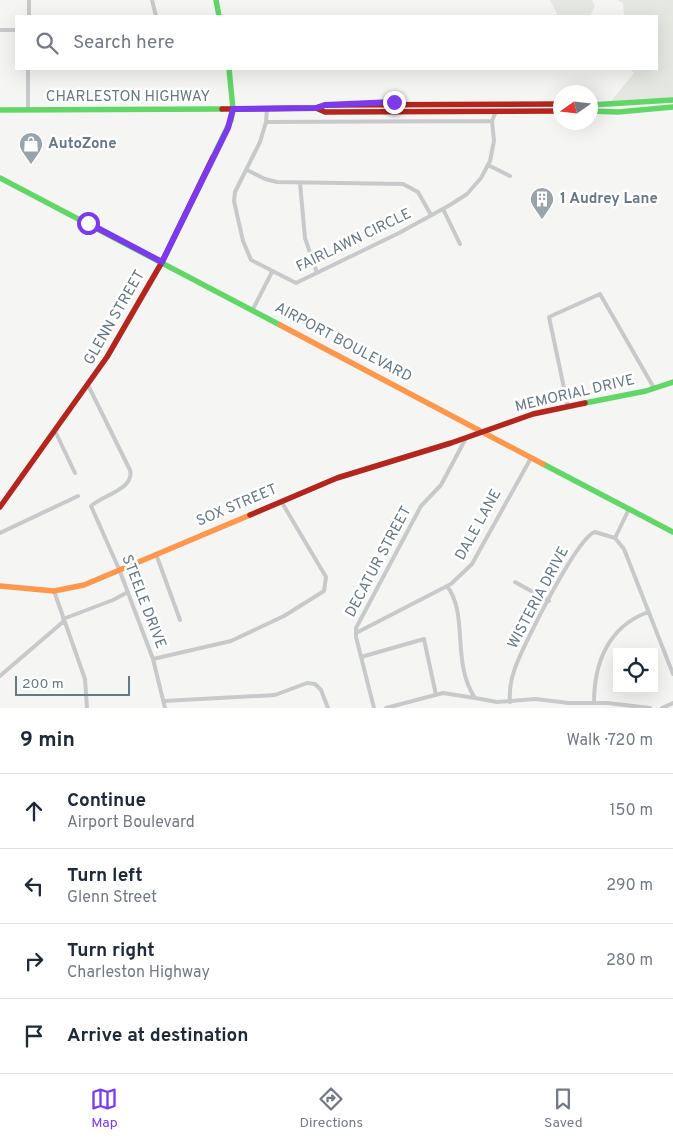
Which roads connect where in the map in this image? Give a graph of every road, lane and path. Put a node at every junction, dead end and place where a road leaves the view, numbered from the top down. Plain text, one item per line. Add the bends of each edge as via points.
1 (29, 0) edge
2 (152, 0) edge
3 (216, 0) edge
4 (28, 15) edge
5 (156, 15) edge
6 (219, 15) edge
7 (0, 30) edge
8 (15, 30) edge
9 (28, 70) edge
10 (228, 70) edge
11 (673, 100) edge
12 (498, 104) junction
13 (553, 104) edge
14 (598, 105) edge
15 (673, 107) edge
16 (267, 108) junction
17 (316, 108) junction
18 (233, 109) junction
19 (0, 110) edge
20 (28, 110) junction
21 (553, 111) edge
22 (598, 111) edge
23 (495, 112) junction
24 (492, 121) junction
25 (266, 122) junction
26 (488, 166) junction
27 (246, 170) junction
28 (510, 176) dead end
29 (0, 178) edge
30 (300, 183) junction
31 (444, 209) junction
32 (431, 215) junction
33 (460, 244) dead end
34 (162, 262) junction
35 (272, 272) junction
36 (317, 273) junction
37 (252, 309) junction
38 (673, 382) edge
39 (88, 385) junction
40 (654, 388) junction
41 (568, 407) junction
42 (55, 431) junction
43 (484, 432) junction
44 (466, 438) junction
45 (531, 458) junction
46 (75, 473) dead end
47 (78, 496) dead end
48 (281, 501) junction
49 (0, 507) edge
50 (630, 509) junction
51 (0, 532) edge
52 (673, 532) edge
53 (615, 538) junction
54 (156, 554) junction
55 (120, 569) junction
56 (515, 582) dead end
57 (0, 586) edge
58 (447, 586) junction
59 (54, 591) junction
60 (128, 592) junction
61 (549, 601) junction
62 (648, 612) junction
63 (64, 620) junction
64 (180, 620) dead end
65 (356, 633) junction
66 (361, 657) junction
67 (153, 659) junction
68 (673, 674) edge
69 (0, 676) edge
70 (436, 695) junction
71 (475, 698) junction
72 (164, 701) junction
73 (510, 702) junction
74 (594, 703) junction
75 (673, 703) edge
76 (87, 708) edge
77 (165, 708) edge
78 (328, 708) edge
79 (374, 708) edge
80 (386, 708) edge
81 (650, 708) edge
82 (662, 708) edge

1 - 4 street
2 - 5 street
3 - 6 main road
7 - 8 street
9 - 20 street
10 - 18 main road, GLENN STREET
11 - 14 main road
12 - 13 main road, CHARLESTON HIGHWAY
12 - 17 main road, CHARLESTON HIGHWAY via 394,102
12 - 23 street, FAIRLAWN CIRCLE
15 - 22 main road
16 - 17 main road, CHARLESTON HIGHWAY
16 - 18 main road, CHARLESTON HIGHWAY
16 - 25 street, FAIRLAWN CIRCLE
17 - 23 main road, CHARLESTON HIGHWAY via 325,112
18 - 20 main road, CHARLESTON HIGHWAY
18 - 34 main road, GLENN STREET via 228,128
19 - 20 main road, CHARLESTON HIGHWAY
21 - 23 main road, CHARLESTON HIGHWAY
23 - 24 street, FAIRLAWN CIRCLE
24 - 25 street
24 - 26 street, FAIRLAWN CIRCLE via 494,141
25 - 27 street, FAIRLAWN CIRCLE
26 - 28 street
26 - 31 street, FAIRLAWN CIRCLE via 473,188
27 - 30 street via 269,181
27 - 35 street, FAIRLAWN CIRCLE via 234,196 238,225 248,256
29 - 34 main road, AIRPORT BOULEVARD
30 - 32 street via 403,184 418,192
30 - 36 street via 305,238
31 - 32 street, FAIRLAWN CIRCLE
31 - 33 street
32 - 36 street, FAIRLAWN CIRCLE
34 - 37 main road, AIRPORT BOULEVARD
34 - 39 main road, GLENN STREET
35 - 36 street, FAIRLAWN CIRCLE via 296,283
35 - 37 street
37 - 43 main road, AIRPORT BOULEVARD
38 - 40 main road, MEMORIAL DRIVE
39 - 42 main road, GLENN STREET
39 - 55 street, STEELE DRIVE via 130,470 131,478 127,485 98,499 91,506
40 - 41 main road, MEMORIAL DRIVE
40 - 41 street via 600,294 549,317
41 - 43 main road, MEMORIAL DRIVE via 516,419
42 - 46 street
42 - 49 main road, GLENN STREET
43 - 44 main road, SOX STREET
43 - 45 main road, AIRPORT BOULEVARD
44 - 48 main road, SOX STREET via 337,478
44 - 65 street, DECATUR STREET via 441,486 418,513
45 - 50 main road, AIRPORT BOULEVARD
45 - 58 street, DALE LANE via 472,564
47 - 51 street
48 - 54 main road, SOX STREET
48 - 67 street via 326,576 324,590 284,616 231,641
50 - 52 main road, AIRPORT BOULEVARD
50 - 53 street
53 - 61 street, WISTERIA DRIVE via 599,532 587,536 570,560
53 - 62 street via 628,556
54 - 55 main road, SOX STREET
54 - 64 street
55 - 59 main road, SOX STREET via 84,585
55 - 60 street, STEELE DRIVE
56 - 61 street
57 - 59 main road, SOX STREET
58 - 65 street, DALE LANE
58 - 71 street via 457,613 463,672
59 - 63 street
60 - 63 street
60 - 67 street, STEELE DRIVE
61 - 73 street, WISTERIA DRIVE via 515,668
62 - 68 street
62 - 74 street via 621,627 606,646 596,670
63 - 69 street
63 - 76 street via 86,682
65 - 66 street, DECATUR STREET
66 - 70 street via 424,639
66 - 79 street, DECATUR STREET
67 - 72 street, STEELE DRIVE
70 - 71 street via 443,693
70 - 80 street
71 - 73 street
72 - 77 street, STEELE DRIVE
72 - 78 street via 275,694 307,683 315,684 321,690
73 - 74 street via 539,699
74 - 81 street
75 - 82 street

